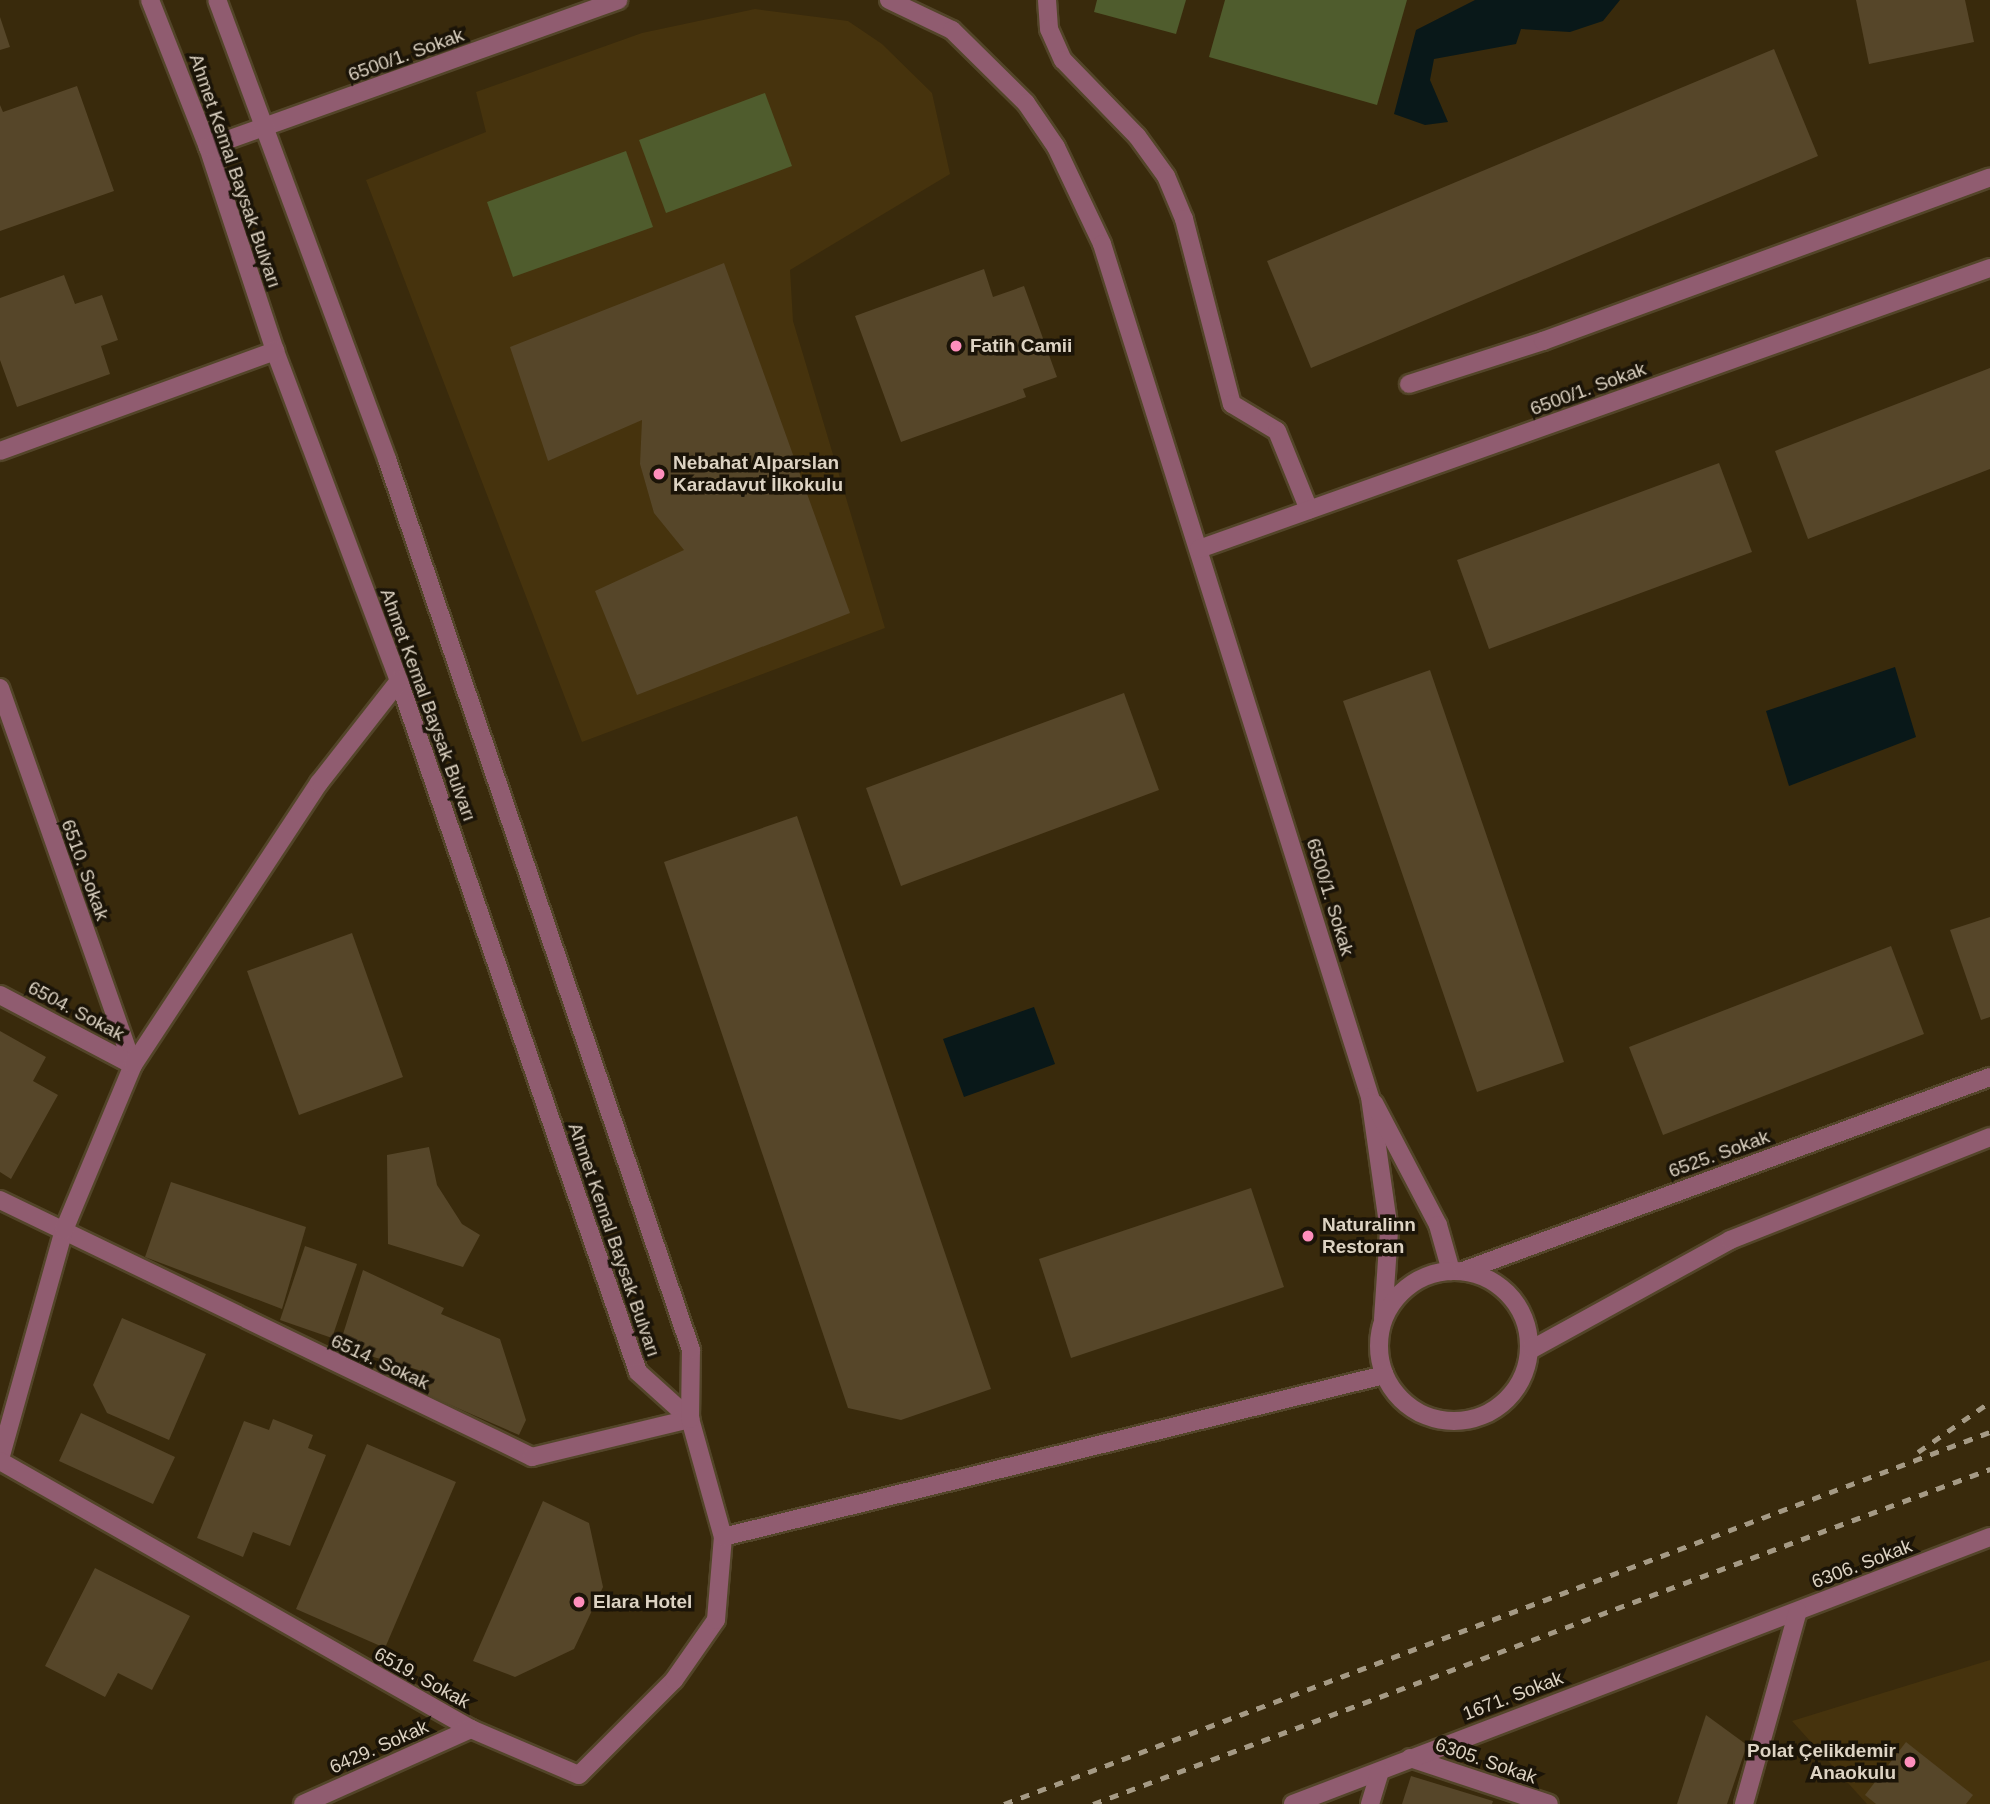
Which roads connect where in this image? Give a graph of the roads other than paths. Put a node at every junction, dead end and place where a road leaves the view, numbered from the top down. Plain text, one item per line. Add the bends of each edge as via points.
1 (150, 0) edge
2 (217, 0) edge
3 (618, 0) edge
4 (889, 0) edge
5 (1047, 0) edge
6 (266, 129) junction
7 (208, 148) junction
8 (1990, 177) edge
9 (1990, 268) edge
10 (275, 351) junction
11 (1409, 384) dead end
12 (0, 451) edge
13 (1309, 510) junction
14 (1199, 549) junction
15 (399, 681) junction
16 (0, 688) edge
17 (0, 995) edge
18 (133, 1065) junction
19 (1990, 1077) edge
20 (1370, 1097) junction
21 (1990, 1137) edge
22 (0, 1200) edge
23 (64, 1230) junction
24 (1457, 1271) junction
25 (1383, 1319) junction
26 (1532, 1349) junction
27 (1384, 1375) junction
28 (690, 1419) junction
29 (0, 1460) edge
30 (723, 1537) junction
31 (1990, 1537) edge
32 (1798, 1611) junction
33 (1750, 1629) joint
34 (471, 1729) junction
35 (1410, 1758) junction
36 (1380, 1772) junction
37 (303, 1804) edge
38 (1293, 1804) edge
39 (1370, 1804) edge
40 (1549, 1804) edge
41 (1744, 1804) edge

1 - 7 street, Ahmet Kemal Baysak Bulvarı
2 - 6 street, Ahmet Kemal Baysak Bulvarı
3 - 6 street, 6500/1. Sokak
4 - 14 street, 6500/1. Sokak via 952,30 1026,103 1056,147 1102,244
5 - 13 street via 1049,29 1063,60 1137,136 1166,176 1184,219 1232,404 1277,431
6 - 7 street, 6500/1. Sokak
6 - 28 street, Ahmet Kemal Baysak Bulvarı via 517,832 691,1350
7 - 10 street, Ahmet Kemal Baysak Bulvarı
8 - 11 street via 1543,341
9 - 13 street, 6500/1. Sokak
10 - 12 street
10 - 15 street, Ahmet Kemal Baysak Bulvarı
13 - 14 street, 6500/1. Sokak
14 - 20 street, 6500/1. Sokak
15 - 18 street via 319,783
15 - 28 street, Ahmet Kemal Baysak Bulvarı via 638,1372
16 - 18 street, 6510. Sokak
17 - 18 street, 6504. Sokak
18 - 23 street
19 - 24 street, 6525. Sokak
20 - 24 street via 1438,1225
20 - 25 street via 1389,1231
21 - 26 street via 1730,1240
22 - 23 street, 6514. Sokak
23 - 28 street, 6514. Sokak via 532,1457
23 - 29 street
24 - 25 street via 1428,1273 1415,1281 1395,1297
24 - 26 street via 1504,1289 1518,1306
25 - 27 street via 1378,1342
26 - 27 street via 1513,1393 1495,1410 1473,1419 1449,1422 1426,1417 1405,1405
27 - 30 street
28 - 30 street
29 - 34 street, 6519. Sokak
30 - 34 street, 6519. Sokak via 716,1619 674,1680 579,1774
31 - 32 street, 6306. Sokak
32 - 33 street, 6306. Sokak
32 - 41 street
33 - 35 street, 1671. Sokak
34 - 37 street, 6429. Sokak
35 - 36 street, 1671. Sokak
35 - 40 street, 6305. Sokak
36 - 38 street, 1671. Sokak
36 - 39 street

